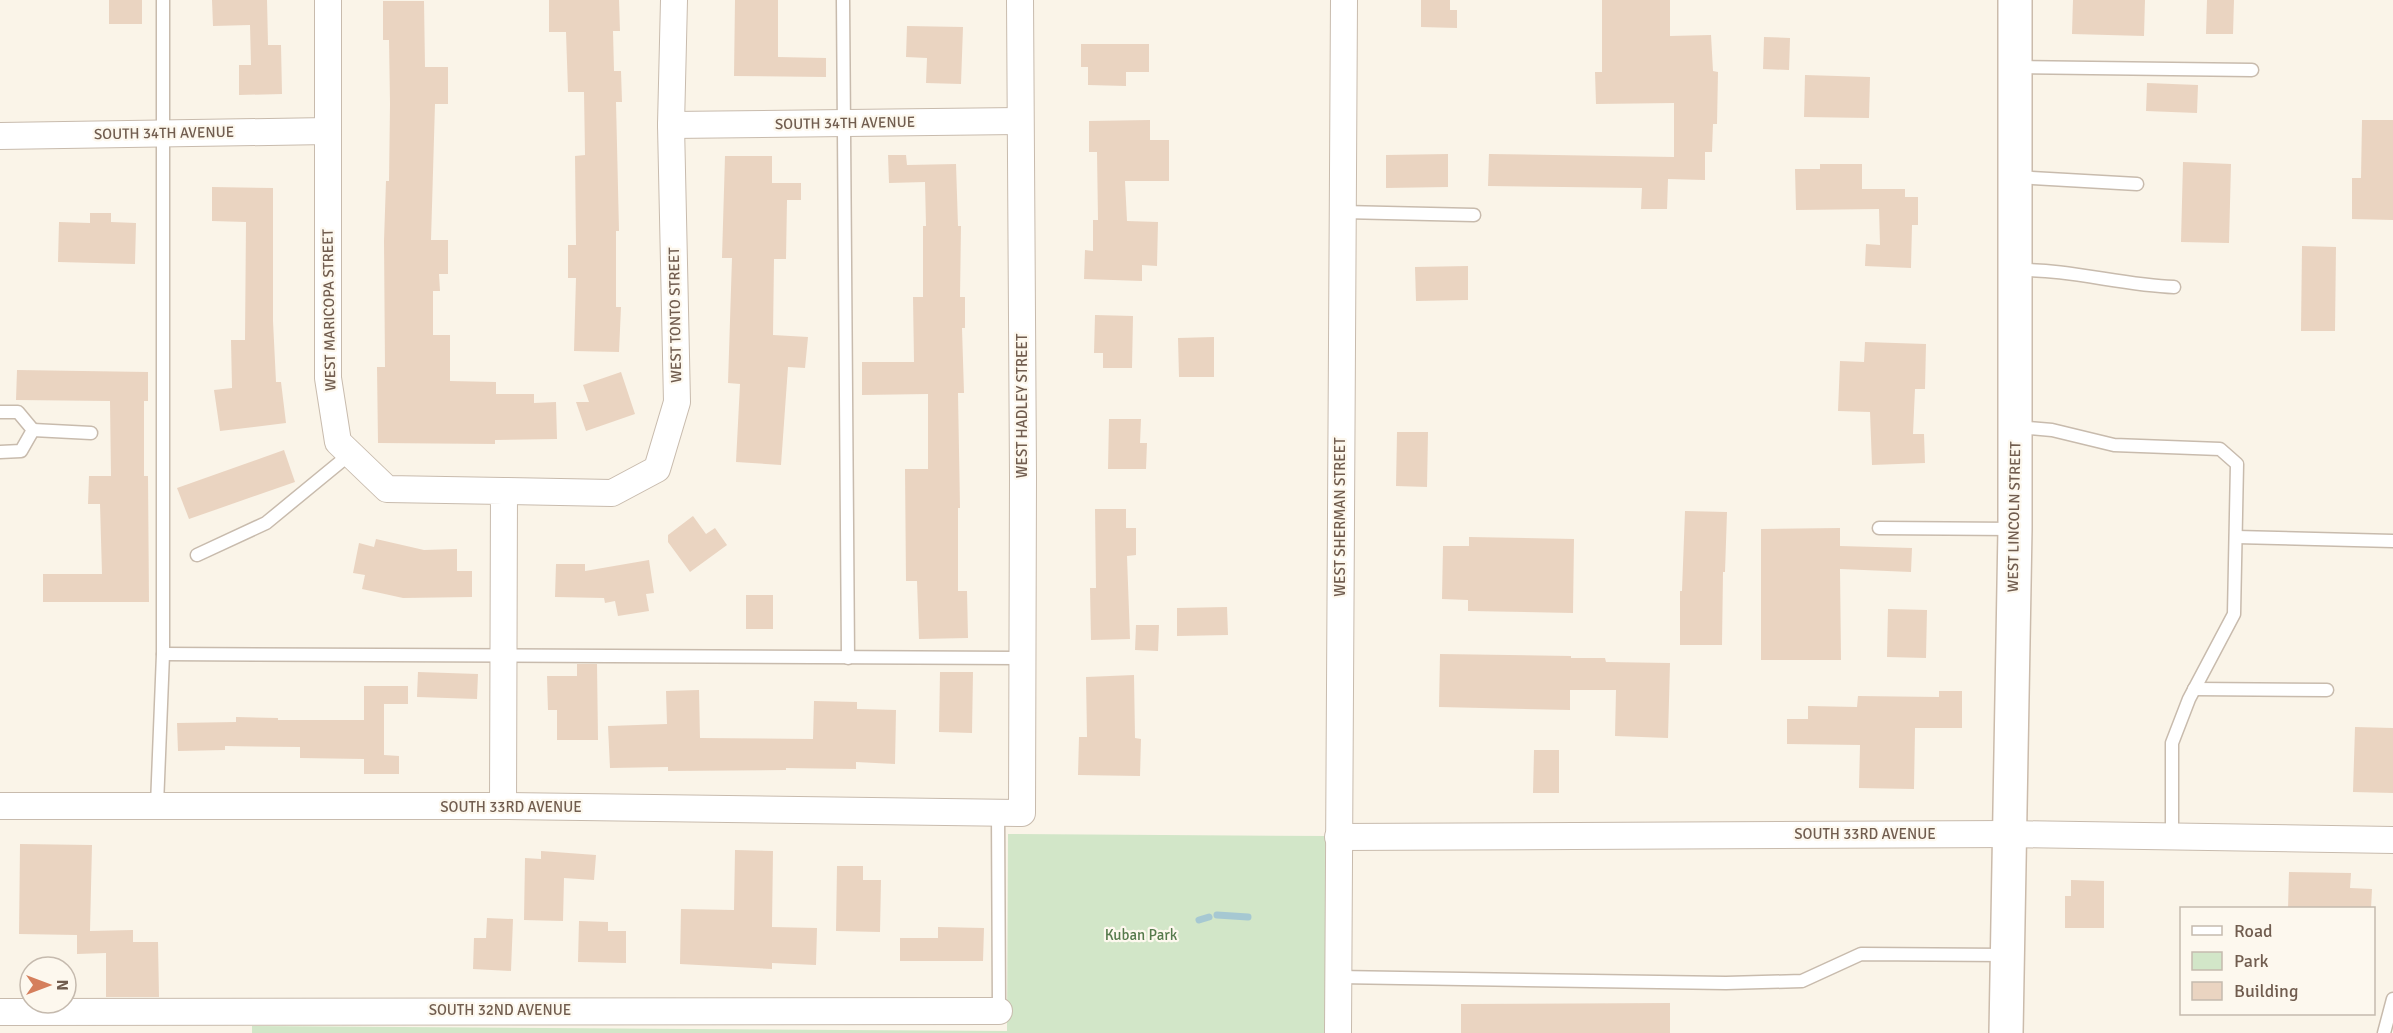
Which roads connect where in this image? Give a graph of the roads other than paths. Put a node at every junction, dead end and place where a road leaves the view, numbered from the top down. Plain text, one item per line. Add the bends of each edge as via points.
1 (163, 0) edge
2 (328, 0) edge
3 (674, 0) edge
4 (843, 0) edge
5 (1020, 0) edge
6 (1344, 0) edge
7 (2015, 0) edge
8 (2015, 67) junction
9 (2252, 70) dead end
10 (1020, 121) junction
11 (844, 123) junction
12 (670, 124) junction
13 (328, 130) junction
14 (163, 133) junction
15 (0, 136) edge
16 (2015, 177) junction
17 (2137, 184) dead end
18 (1343, 212) junction
19 (1474, 215) dead end
20 (2015, 270) junction
21 (2174, 287) dead end
22 (0, 412) edge
23 (2015, 427) junction
24 (33, 430) junction
25 (92, 433) dead end
26 (0, 452) edge
27 (350, 454) junction
28 (504, 491) junction
29 (1879, 528) dead end
30 (2015, 530) junction
31 (2236, 537) junction
32 (2393, 542) edge
33 (197, 555) dead end
34 (163, 654) junction
35 (502, 657) junction
36 (848, 658) junction
37 (1023, 658) junction
38 (2194, 689) junction
39 (2326, 690) dead end
40 (157, 805) junction
41 (0, 806) edge
42 (503, 807) junction
43 (1010, 812) junction
44 (2009, 834) junction
45 (2172, 836) junction
46 (1338, 837) junction
47 (2393, 840) edge
48 (2007, 955) junction
49 (1338, 977) junction
50 (2393, 999) edge
51 (999, 1011) joint
52 (0, 1012) edge
53 (1338, 1033) edge
54 (2007, 1033) edge
55 (2384, 1033) edge

1 - 14 lane
2 - 13 street, WEST MARICOPA STREET
3 - 12 street, WEST TONTO STREET
4 - 11 lane
5 - 10 street, WEST HADLEY STREET
6 - 18 street, WEST SHERMAN STREET
7 - 8 street, WEST LINCOLN STREET
8 - 9 lane
8 - 16 street, WEST LINCOLN STREET
10 - 11 street, SOUTH 34TH AVENUE
10 - 37 street, WEST HADLEY STREET
11 - 12 street, SOUTH 34TH AVENUE
11 - 36 lane
12 - 28 street, WEST TONTO STREET via 677,402 657,469 612,493
13 - 14 street, SOUTH 34TH AVENUE
13 - 27 street, WEST MARICOPA STREET via 328,378 338,442
14 - 15 street, SOUTH 34TH AVENUE
14 - 34 lane
16 - 17 lane
16 - 20 street, WEST LINCOLN STREET
18 - 19 lane
18 - 46 street, WEST SHERMAN STREET
20 - 21 lane via 2045,270
20 - 23 street, WEST LINCOLN STREET
22 - 24 lane via 18,412
23 - 30 street, WEST LINCOLN STREET
23 - 31 lane via 2052,430 2114,445 2220,449 2237,464
24 - 25 lane
24 - 26 lane via 21,451
27 - 28 street, WEST MARICOPA STREET via 387,489
27 - 33 lane via 266,523
28 - 35 street
29 - 30 lane
30 - 44 street, WEST LINCOLN STREET
31 - 32 lane
31 - 38 lane via 2234,614
34 - 35 lane
34 - 40 lane
35 - 36 lane
35 - 42 street
36 - 37 lane
37 - 43 street, WEST HADLEY STREET
38 - 39 lane
38 - 45 lane via 2172,743
40 - 41 street, SOUTH 33RD AVENUE
40 - 42 street, SOUTH 33RD AVENUE
42 - 43 street, SOUTH 33RD AVENUE
43 - 51 lane
44 - 45 street, SOUTH 33RD AVENUE
44 - 46 street, SOUTH 33RD AVENUE
44 - 48 street, WEST LINCOLN STREET
45 - 47 street, SOUTH 33RD AVENUE
46 - 49 street, WEST SHERMAN STREET
48 - 49 lane via 1861,954 1802,981
48 - 54 street, WEST LINCOLN STREET
49 - 53 street, WEST SHERMAN STREET
50 - 55 lane
51 - 52 street, SOUTH 32ND AVENUE

